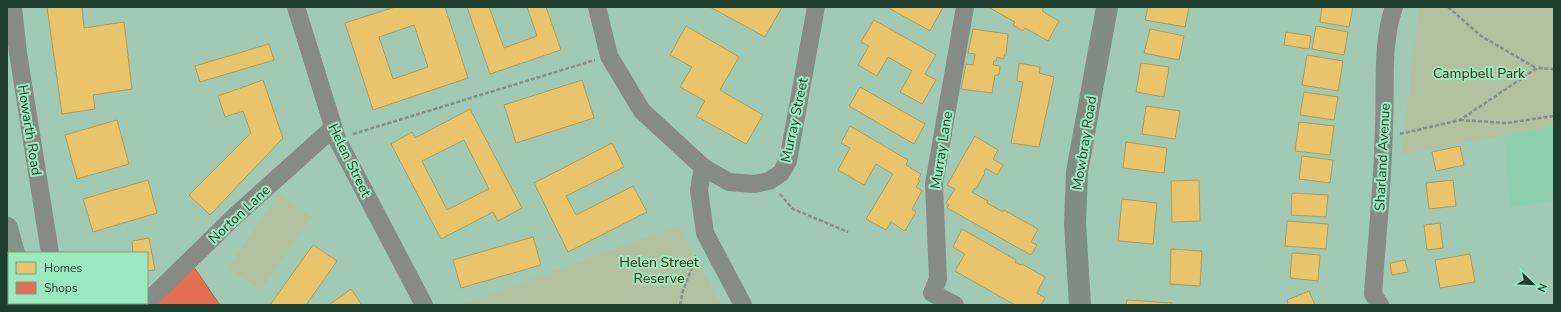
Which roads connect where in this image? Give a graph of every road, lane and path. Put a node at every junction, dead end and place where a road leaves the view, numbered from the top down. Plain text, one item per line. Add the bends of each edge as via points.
1 (13, 7) edge
2 (296, 7) edge
3 (597, 7) edge
4 (816, 7) edge
5 (965, 7) edge
6 (1107, 7) edge
7 (1394, 7) edge
8 (1448, 7) edge
9 (12, 54) edge
10 (608, 56) junction
11 (1537, 68) junction
12 (1554, 69) edge
13 (1554, 116) edge
14 (1460, 120) junction
15 (335, 134) junction
16 (1384, 138) junction
17 (703, 167) junction
18 (770, 181) junction
19 (7, 228) edge
20 (848, 232) dead end
21 (705, 233) junction
22 (14, 252) edge
23 (50, 252) edge
24 (148, 300) edge
25 (424, 305) edge
26 (680, 305) edge
27 (743, 305) edge
28 (955, 305) edge
29 (1080, 305) edge
30 (1380, 305) edge

1 - 9 street, Howarth Road
2 - 15 street, Helen Street
3 - 10 street
4 - 18 street, Murray Street via 788,161 781,172
5 - 28 street, Murray Lane via 934,184 938,279 932,293
6 - 29 main road, Mowbray Road via 1076,172 1075,223
7 - 16 street, Sharland Avenue via 1388,23
8 - 11 path via 1481,36
9 - 23 street, Howarth Road
10 - 15 path
10 - 17 street via 642,111
11 - 12 path
11 - 14 path
13 - 14 path via 1507,123
14 - 16 path
15 - 24 street, Norton Lane via 234,216
15 - 25 street, Helen Street
16 - 30 street, Sharland Avenue via 1373,294
17 - 18 street via 729,182 754,184
17 - 21 street via 699,190
18 - 20 path via 793,209
19 - 22 highway
21 - 26 path
21 - 27 street

